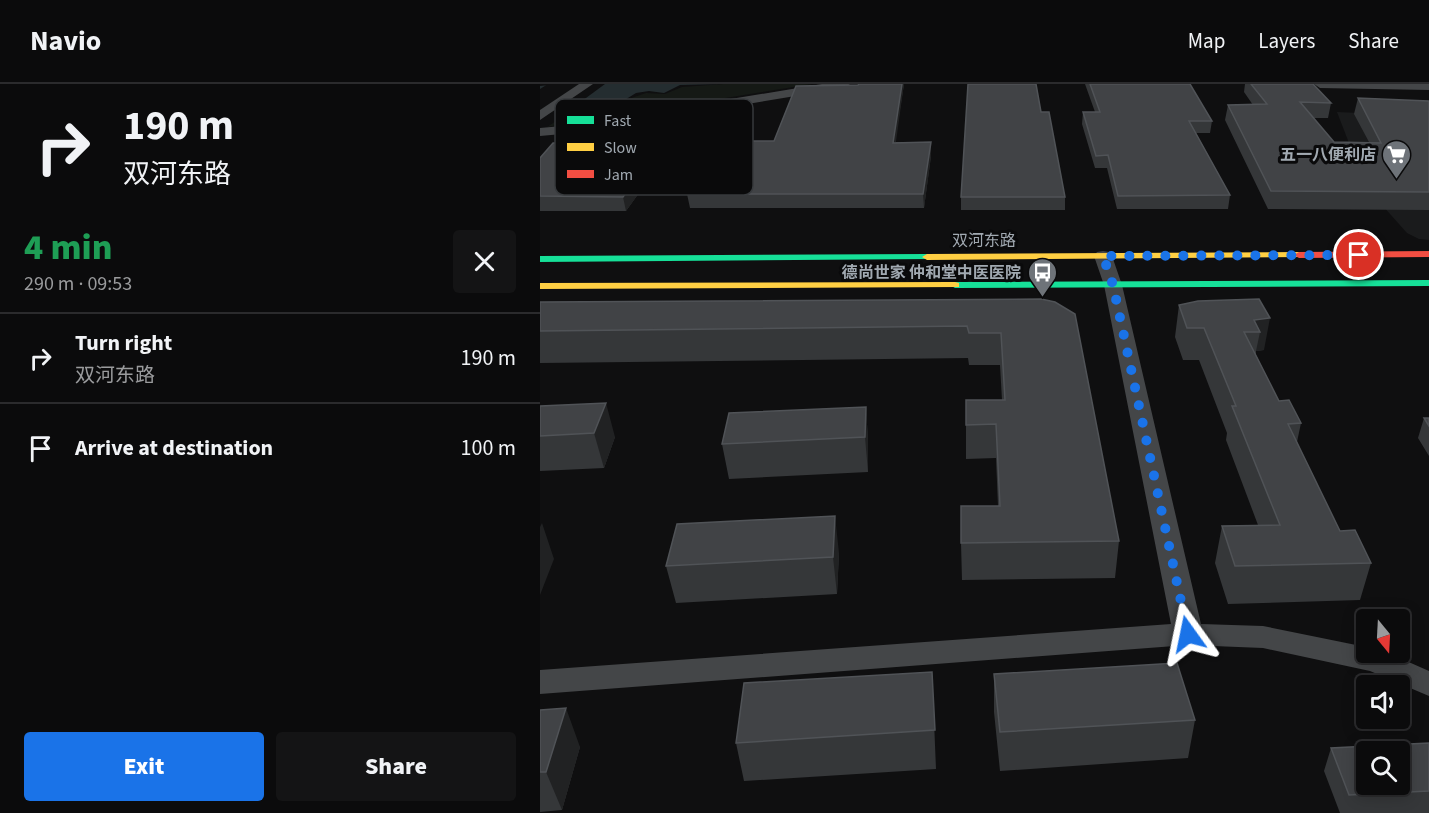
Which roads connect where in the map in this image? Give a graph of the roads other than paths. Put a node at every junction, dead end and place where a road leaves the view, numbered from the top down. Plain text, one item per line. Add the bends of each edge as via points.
1 (568, 84) edge
2 (587, 84) edge
3 (844, 84) edge
4 (1320, 84) edge
5 (1429, 86) edge
6 (565, 99) edge
7 (753, 99) edge
8 (540, 104) edge
9 (555, 106) edge
10 (540, 116) edge
11 (555, 131) edge
12 (540, 132) edge
13 (1429, 254) edge
14 (1103, 256) junction
15 (540, 259) edge
16 (1429, 283) edge
17 (1113, 285) junction
18 (540, 286) edge
19 (1188, 634) junction
20 (540, 682) edge
21 (1429, 684) edge

1 - 8 street
2 - 6 street
3 - 7 street
4 - 5 street
9 - 10 street
11 - 12 street
13 - 14 street, 双河东路
14 - 15 street, 双河东路
14 - 17 street
16 - 17 street
17 - 18 street
17 - 19 street
19 - 20 street
19 - 21 street via 1263,637 1376,662

